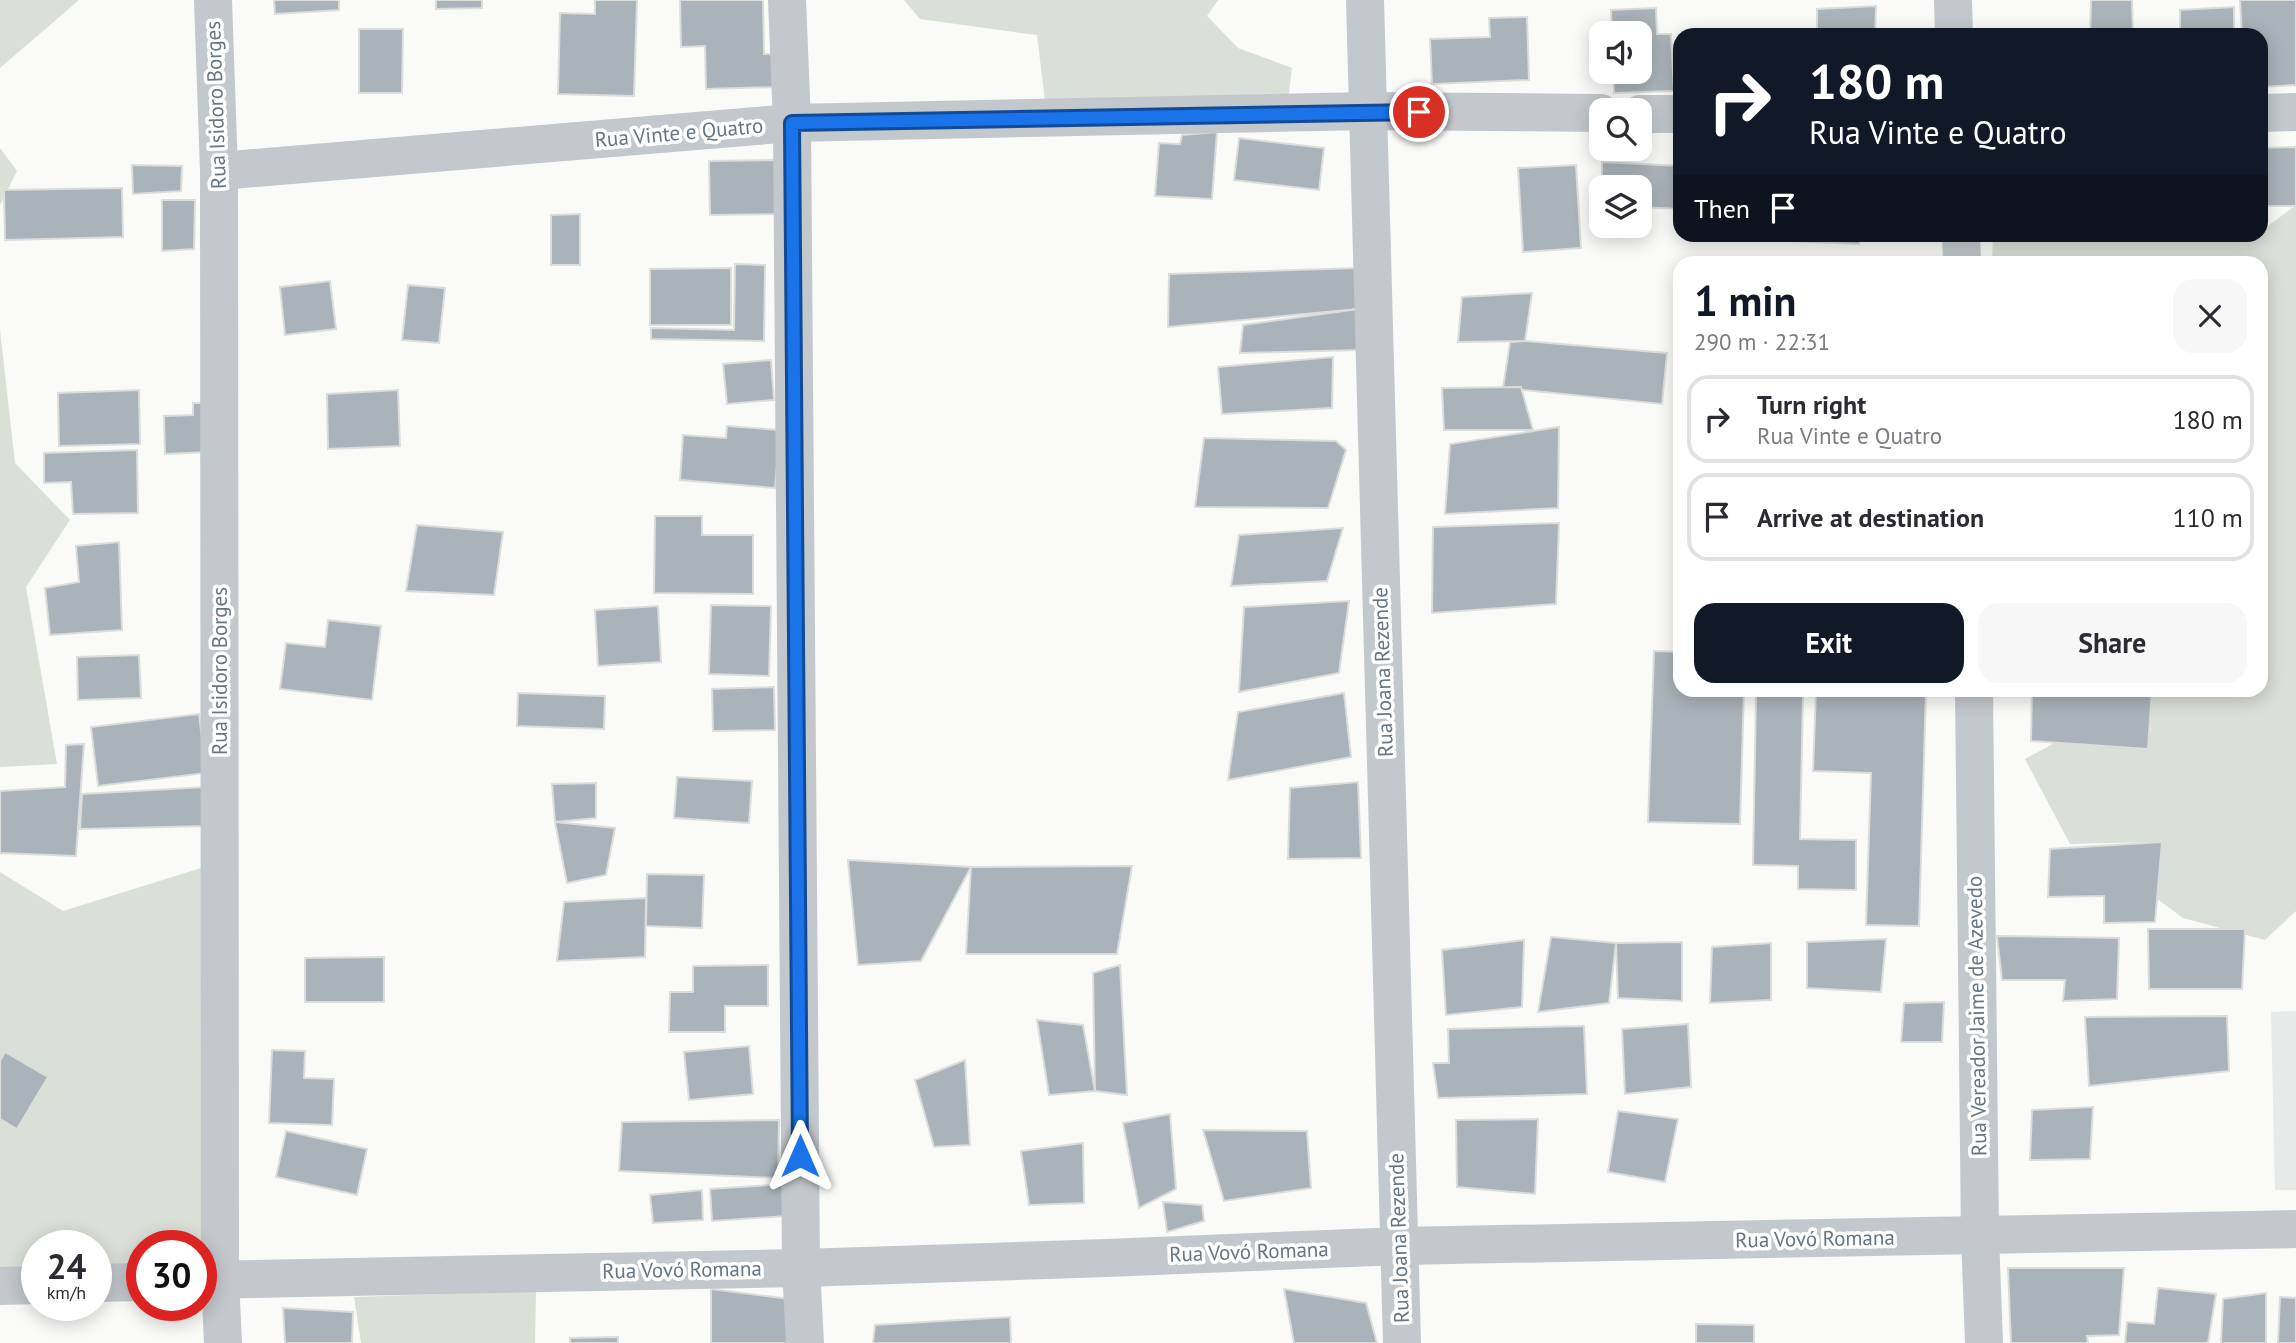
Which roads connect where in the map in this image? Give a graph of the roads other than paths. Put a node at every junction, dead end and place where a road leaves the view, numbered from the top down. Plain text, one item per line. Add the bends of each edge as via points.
1 (213, 0) edge
2 (787, 0) edge
3 (1365, 0) edge
4 (1953, 0) edge
5 (1954, 28) edge
6 (1367, 111) junction
7 (2296, 112) edge
8 (1589, 113) edge
9 (2268, 113) edge
10 (1652, 114) edge
11 (1673, 114) edge
12 (792, 123) junction
13 (219, 171) junction
14 (1974, 697) edge
15 (2296, 1228) edge
16 (211, 1230) edge
17 (1980, 1236) junction
18 (1400, 1246) junction
19 (801, 1268) junction
20 (217, 1280) edge
21 (21, 1285) edge
22 (0, 1286) edge
23 (217, 1312) edge
24 (223, 1343) edge
25 (805, 1343) edge
26 (1402, 1343) edge
27 (1984, 1343) edge

1 - 13 street, Rua Isidoro Borges
2 - 12 street
3 - 6 street, Rua Joana Rezende
4 - 5 street
6 - 8 street, Rua Vinte e Quatro
6 - 12 street, Rua Vinte e Quatro
6 - 18 street, Rua Joana Rezende
7 - 9 street
10 - 11 street
12 - 13 street, Rua Vinte e Quatro
12 - 19 street
13 - 16 street, Rua Isidoro Borges
14 - 17 street, Rua Vereador Jaime de Azevedo
15 - 17 street, Rua Vovó Romana
17 - 18 street, Rua Vovó Romana
17 - 27 street, Rua Vereador Jaime de Azevedo
18 - 19 street, Rua Vovó Romana
18 - 26 street, Rua Joana Rezende
19 - 20 street, Rua Vovó Romana
19 - 25 street
21 - 22 street
23 - 24 street, Rua Isidoro Borges

